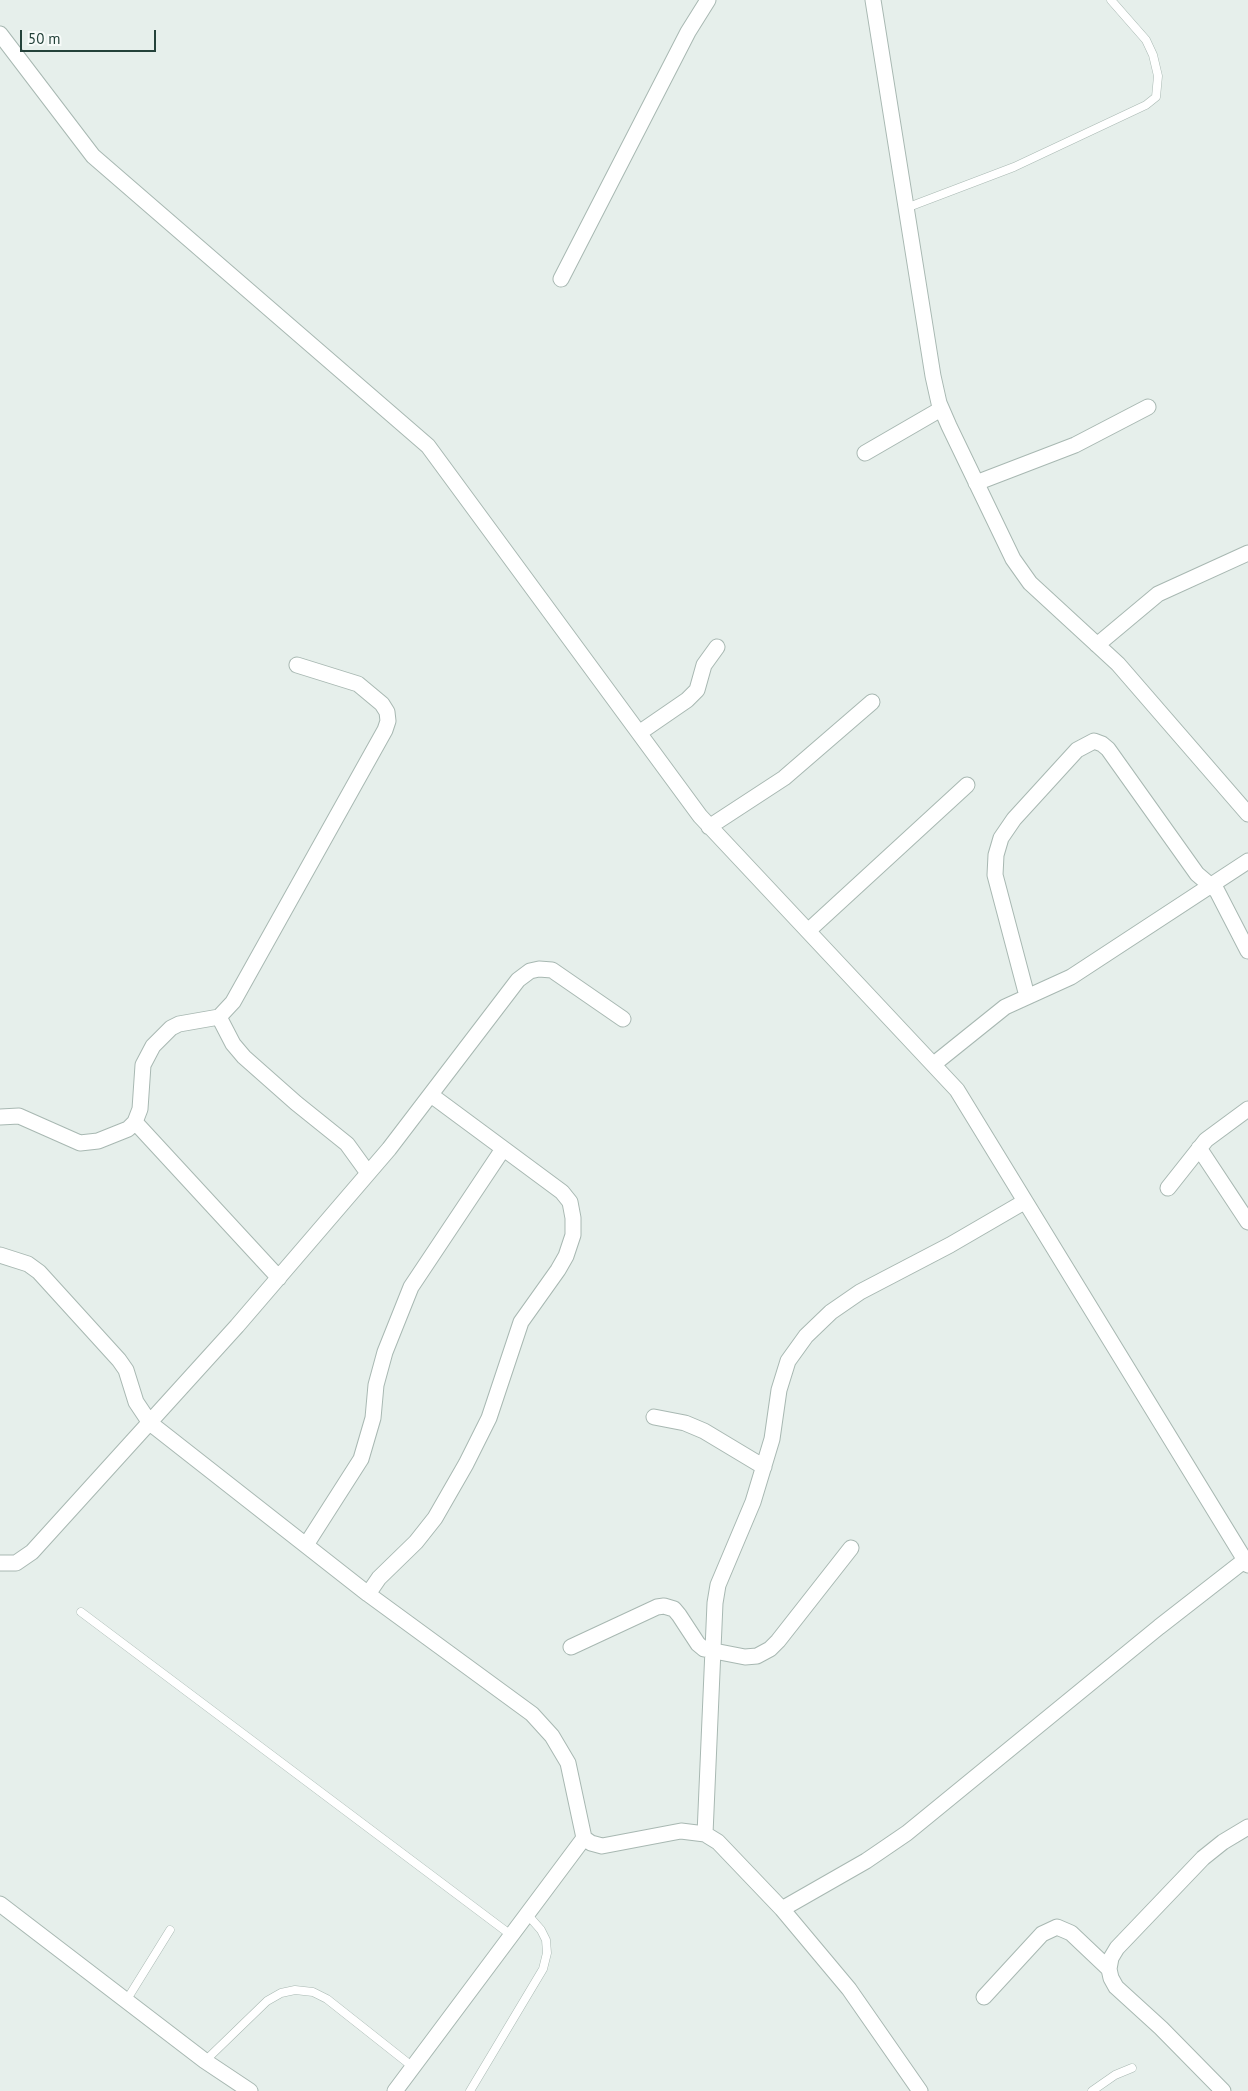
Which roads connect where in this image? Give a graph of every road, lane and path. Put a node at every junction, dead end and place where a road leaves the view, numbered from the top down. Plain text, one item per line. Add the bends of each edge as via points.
1 (708, 0) edge
2 (873, 0) edge
3 (1111, 0) edge
4 (0, 34) edge
5 (906, 208) junction
6 (561, 278) dead end
7 (1148, 407) dead end
8 (941, 409) junction
9 (865, 452) dead end
10 (976, 483) junction
11 (1248, 553) edge
12 (1097, 645) junction
13 (717, 646) dead end
14 (297, 665) dead end
15 (872, 702) dead end
16 (639, 734) junction
17 (967, 784) dead end
18 (1248, 814) edge
19 (709, 827) junction
20 (1248, 861) edge
21 (1211, 885) junction
22 (808, 931) junction
23 (1248, 950) edge
24 (1027, 996) junction
25 (219, 1016) junction
26 (623, 1019) dead end
27 (934, 1064) junction
28 (430, 1095) junction
29 (1248, 1108) edge
30 (0, 1117) edge
31 (135, 1122) junction
32 (503, 1148) junction
33 (1199, 1148) junction
34 (368, 1173) junction
35 (1168, 1188) dead end
36 (1024, 1202) junction
37 (1248, 1222) edge
38 (0, 1255) edge
39 (279, 1278) junction
40 (654, 1417) dead end
41 (150, 1423) junction
42 (764, 1467) junction
43 (306, 1545) junction
44 (851, 1548) dead end
45 (1246, 1562) edge
46 (0, 1563) edge
47 (368, 1594) junction
48 (80, 1612) dead end
49 (571, 1647) dead end
50 (711, 1651) junction
51 (1248, 1827) edge
52 (705, 1834) junction
53 (584, 1838) junction
54 (0, 1904) edge
55 (782, 1909) junction
56 (527, 1914) junction
57 (170, 1930) dead end
58 (511, 1935) junction
59 (1109, 1969) junction
60 (984, 1997) dead end
61 (126, 2001) junction
62 (205, 2061) junction
63 (413, 2067) junction
64 (1132, 2068) dead end
65 (250, 2091) edge
66 (395, 2091) edge
67 (470, 2091) edge
68 (920, 2091) edge
69 (1092, 2091) edge
70 (1223, 2091) edge

1 - 6 street via 683,41
2 - 5 street
3 - 5 lane via 1150,47 1158,76 1156,97 1014,167
4 - 16 street via 93,156 428,446
5 - 8 street via 932,376
7 - 10 street via 1075,445
8 - 9 street
8 - 10 street
10 - 12 street via 1013,559 1030,583
11 - 12 street via 1158,594
12 - 18 street via 1118,664
13 - 16 street via 704,665 697,690
14 - 25 street via 358,684 382,704 388,721 233,1002
15 - 19 street via 790,773
16 - 19 street
17 - 22 street
19 - 22 street
20 - 21 street
21 - 23 street via 1222,898
21 - 24 street via 1072,977
21 - 24 street via 1197,874 1108,749 1094,742 1086,744 1014,819 1000,838 996,855 996,875
22 - 27 street
24 - 27 street via 1005,1007
25 - 31 street via 179,1024 164,1033 153,1046 143,1065 140,1109
25 - 34 street via 232,1044 347,1144
26 - 28 street via 552,970 530,971 518,980
27 - 36 street via 957,1090
28 - 32 street
28 - 34 street
29 - 33 street
30 - 31 street via 19,1116 80,1143 98,1141 128,1129
31 - 39 street
32 - 43 street via 411,1287 385,1352 376,1384 373,1418 361,1459
32 - 47 street via 562,1192 570,1202 574,1218 573,1236 558,1270 521,1322 489,1418 435,1518
33 - 35 street
33 - 37 street
34 - 39 street
36 - 42 street via 860,1292 831,1312 806,1336 788,1361
36 - 45 street
38 - 41 street via 28,1264 39,1272 119,1360 126,1370 136,1402
39 - 41 street
40 - 42 street via 685,1423 704,1431
41 - 43 street
41 - 46 street via 32,1552 16,1563
42 - 50 street via 753,1502 718,1584
43 - 47 street
44 - 50 street via 770,1649 745,1658
45 - 55 street via 1159,1627 907,1833 866,1861
47 - 53 street via 532,1714 552,1736 568,1763
48 - 58 lane
49 - 50 street via 664,1606 674,1609 698,1644
50 - 52 street
51 - 59 street via 1203,1858 1117,1948
52 - 53 street via 681,1831 602,1846 591,1844
52 - 55 street via 718,1842
53 - 56 street
54 - 61 street
55 - 68 street via 850,1989
56 - 58 street
56 - 67 lane via 546,1940 543,1970
57 - 61 lane
58 - 63 street
59 - 60 street via 1070,1932 1057,1927 1042,1934
59 - 70 street via 1116,1987 1162,2028
61 - 62 street
62 - 63 lane via 267,2001 295,1990 312,1992 326,1999
62 - 65 street
63 - 66 street
64 - 69 lane

